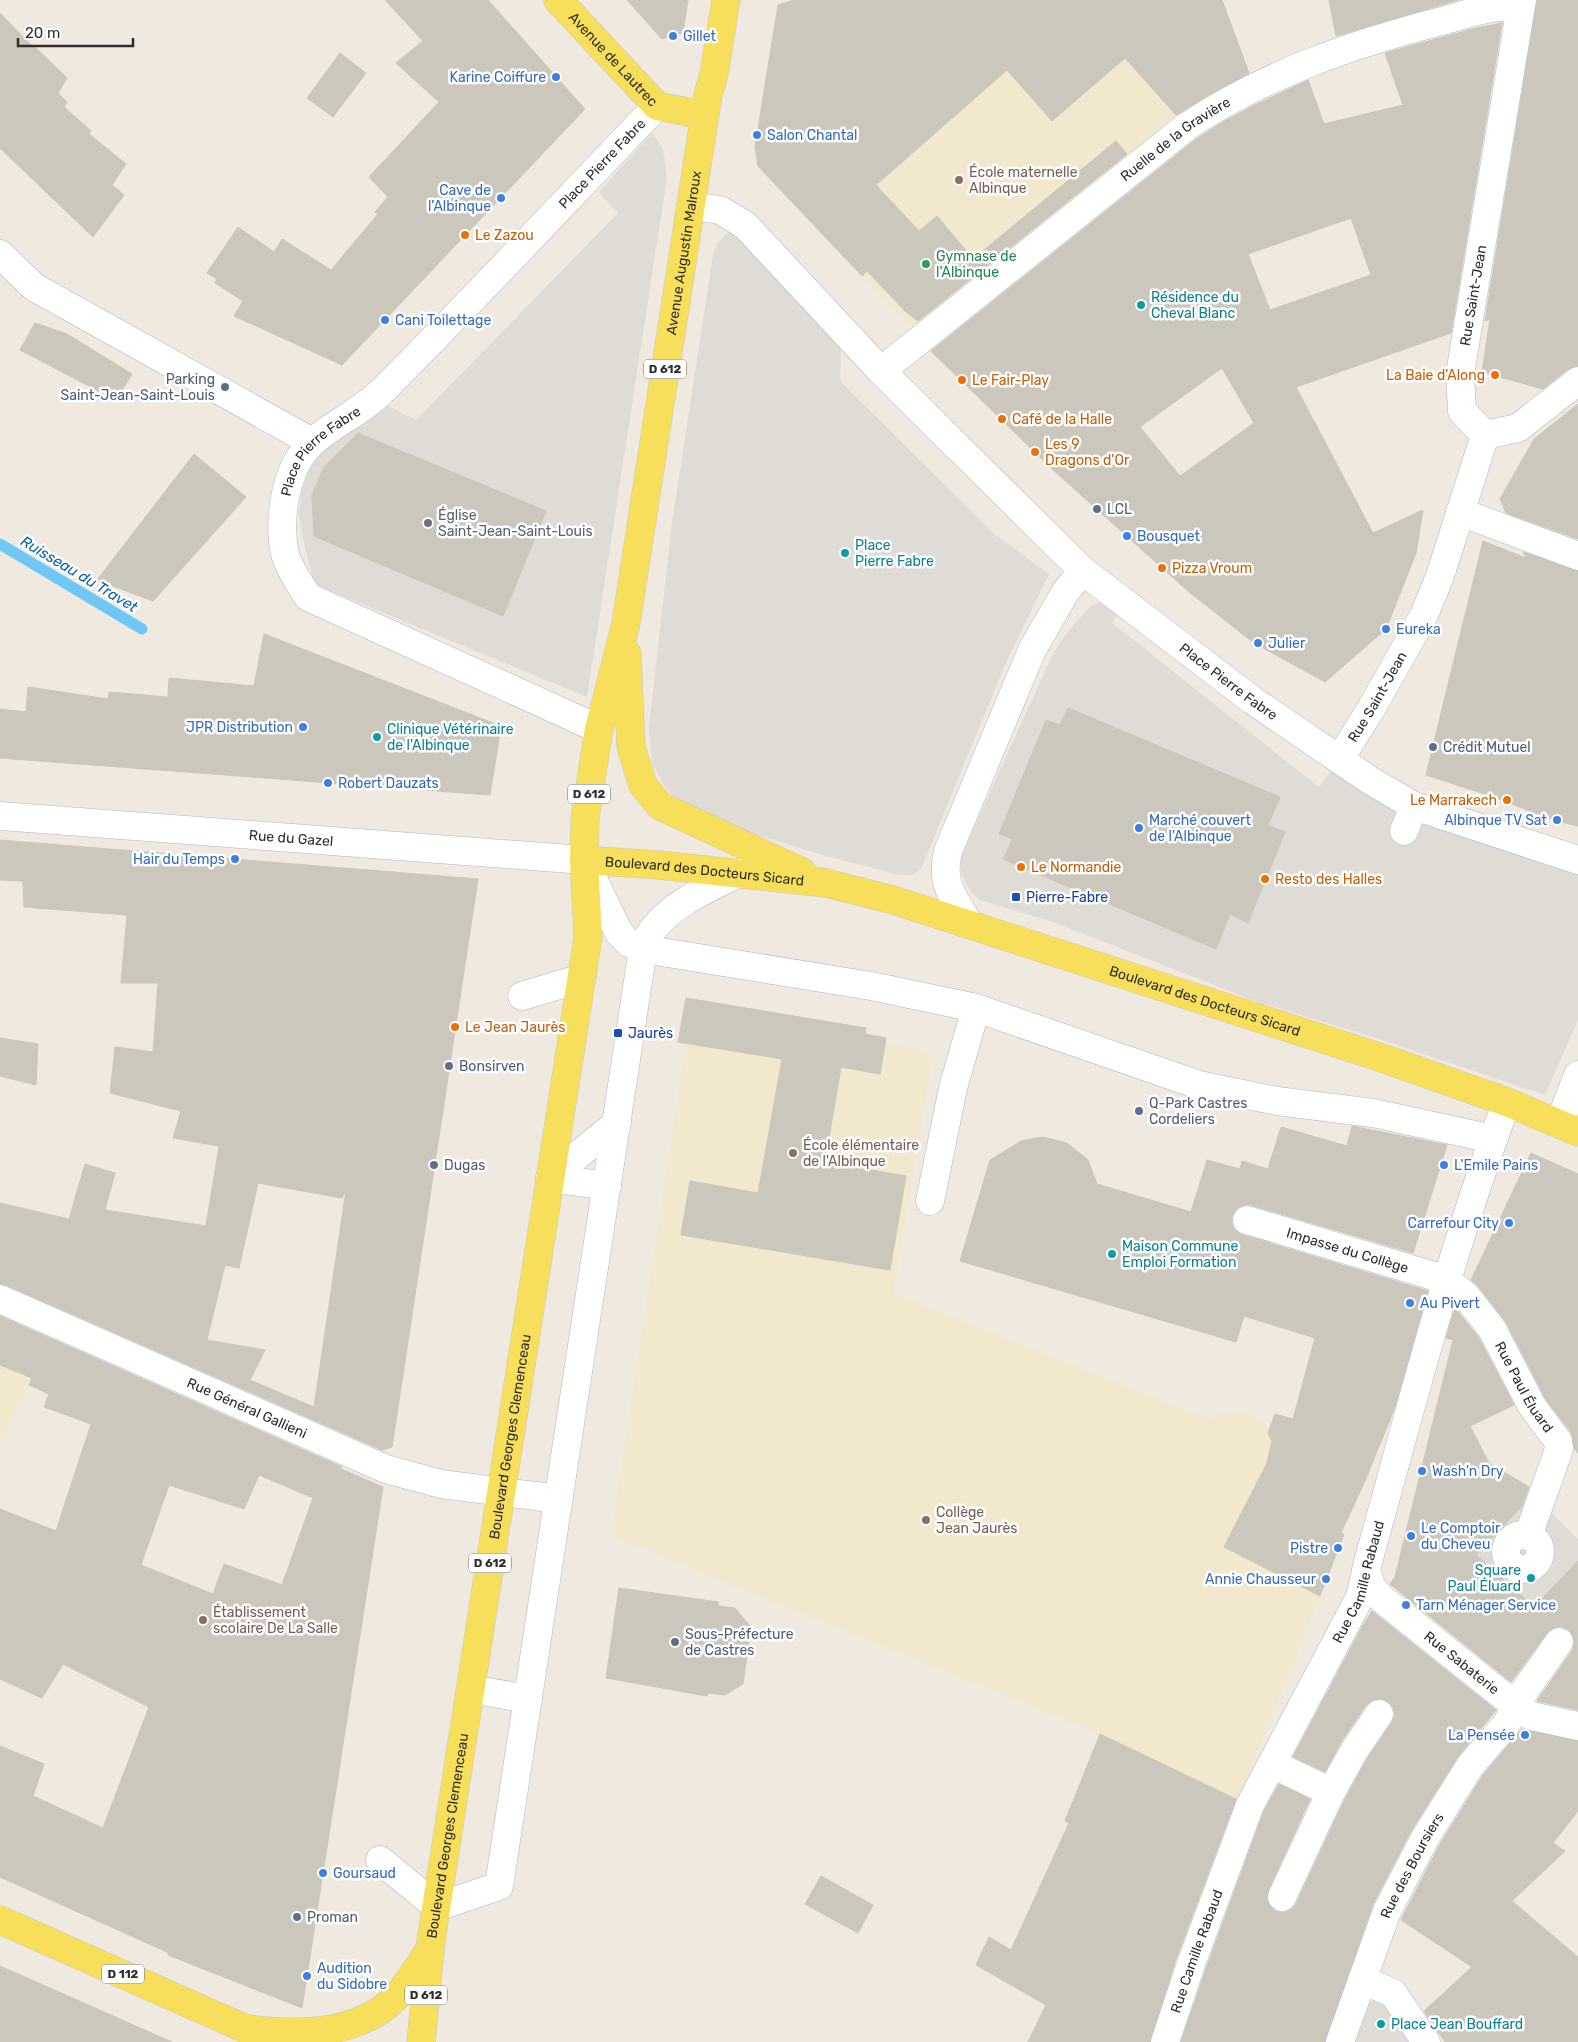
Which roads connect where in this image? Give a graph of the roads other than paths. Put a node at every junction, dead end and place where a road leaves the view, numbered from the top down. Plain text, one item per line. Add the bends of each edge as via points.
1 (558, 0) edge
2 (726, 0) edge
3 (1521, 5) edge
4 (657, 106) junction
5 (704, 115) junction
6 (691, 206) junction
7 (0, 254) edge
8 (881, 370) junction
9 (1578, 381) edge
10 (1485, 435) junction
11 (312, 442) junction
12 (1460, 512) junction
13 (1578, 556) edge
14 (1083, 572) junction
15 (626, 623) junction
16 (599, 728) junction
17 (1339, 760) junction
18 (1414, 806) junction
19 (0, 816) edge
20 (1404, 831) dead end
21 (584, 860) junction
22 (1578, 860) edge
23 (739, 873) junction
24 (826, 883) junction
25 (969, 924) junction
26 (643, 949) junction
27 (582, 978) junction
28 (522, 996) dead end
29 (976, 1008) junction
30 (1578, 1075) edge
31 (1507, 1102) junction
32 (617, 1123) junction
33 (1568, 1128) edge
34 (1493, 1139) junction
35 (550, 1178) junction
36 (607, 1186) junction
37 (930, 1201) dead end
38 (1247, 1220) dead end
39 (1447, 1280) junction
40 (0, 1299) edge
41 (501, 1492) junction
42 (559, 1499) junction
43 (1528, 1536) dead end
44 (1366, 1571) junction
45 (1559, 1642) dead end
46 (471, 1690) junction
47 (528, 1699) junction
48 (1516, 1706) junction
49 (1379, 1714) dead end
50 (1578, 1726) edge
51 (1272, 1764) junction
52 (1331, 1792) junction
53 (380, 1860) dead end
54 (1282, 1897) dead end
55 (437, 1907) junction
56 (0, 1920) edge
57 (430, 1948) junction
58 (1362, 1980) junction
59 (248, 2038) edge
60 (421, 2042) edge
61 (1165, 2042) edge
62 (1340, 2042) edge
63 (1426, 2042) edge

1 - 4 main road, Avenue de Lautrec
2 - 5 main road, Avenue Augustin Malroux / D 612
3 - 8 street, Ruelle de la Gravière via 1499,7 1424,26 1339,52 1219,105 1186,127
3 - 10 street, Rue Saint-Jean via 1460,374 1462,411
4 - 5 main road, Avenue de Lautrec
4 - 11 street, Place Pierre Fabre via 379,394
5 - 6 main road, Avenue Augustin Malroux / D 612
6 - 8 street, Place Pierre Fabre via 720,210 745,225
6 - 15 main road, Avenue Augustin Malroux / D 612
7 - 11 street via 34,287
8 - 14 street, Place Pierre Fabre
9 - 10 street via 1518,428
10 - 12 street, Rue Saint-Jean
11 - 16 street, Place Pierre Fabre via 294,467 284,499 283,526 285,554 308,597
12 - 13 street
12 - 17 street, Rue Saint-Jean via 1424,615
14 - 17 street, Place Pierre Fabre via 1252,700
14 - 25 street via 1066,590 996,713 955,809 944,865 945,879
15 - 16 main road, D 612
15 - 24 main road, Boulevard des Docteurs Sicard via 630,747 642,785 660,806
16 - 21 main road, D 612 via 585,818
17 - 18 street, Place Pierre Fabre
18 - 20 street
18 - 22 street, Place Pierre Fabre
19 - 21 street, Rue du Gazel
21 - 23 main road, Boulevard des Docteurs Sicard
21 - 26 street via 618,933
21 - 27 main road, Boulevard Georges Clemenceau / D 612 via 588,937
23 - 24 main road, Boulevard des Docteurs Sicard
23 - 26 street via 675,908 654,929
24 - 25 main road, Boulevard des Docteurs Sicard
25 - 31 main road, Boulevard des Docteurs Sicard via 1379,1057
26 - 29 street via 871,986
26 - 32 street
27 - 28 street
27 - 35 main road, Boulevard Georges Clemenceau / D 612
29 - 34 street via 1212,1088 1278,1101 1373,1113
29 - 37 street via 953,1088
30 - 33 street
31 - 33 main road, Boulevard des Docteurs Sicard
31 - 34 street, Rue Camille Rabaud
32 - 35 street
32 - 36 street
34 - 39 street, Rue Camille Rabaud
35 - 36 street
35 - 41 main road, Boulevard Georges Clemenceau / D 612
36 - 42 street
38 - 39 street, Impasse du Collège
39 - 43 street, Rue Paul Éluard via 1466,1296 1492,1329 1532,1406 1558,1442 1557,1455
39 - 44 street, Rue Camille Rabaud
40 - 41 street, Rue Général Gallieni via 386,1469 441,1484
41 - 42 street, Rue Général Gallieni
41 - 46 main road, Boulevard Georges Clemenceau / D 612
42 - 47 street
44 - 48 street, Rue Sabaterie via 1371,1586 1382,1598
44 - 51 street, Rue Camille Rabaud via 1360,1597
45 - 48 street, Rue des Boursiers
46 - 47 street
46 - 55 main road, Boulevard Georges Clemenceau / D 612
47 - 55 street via 499,1886
48 - 50 street, Rue Sabaterie via 1531,1716
48 - 58 street, Rue des Boursiers via 1507,1722 1470,1766 1425,1838 1388,1911
49 - 52 street
51 - 52 street
51 - 61 street, Rue Camille Rabaud via 1250,1805
52 - 54 street
53 - 55 street
55 - 57 main road, Boulevard Georges Clemenceau / D 612
56 - 59 main road, D 112
57 - 59 main road, D 112 via 412,1978 391,2001 371,2015 349,2025 325,2030
57 - 60 main road, Boulevard Georges Clemenceau / D 612
58 - 62 street, Rue des Boursiers
58 - 63 street via 1392,1993

